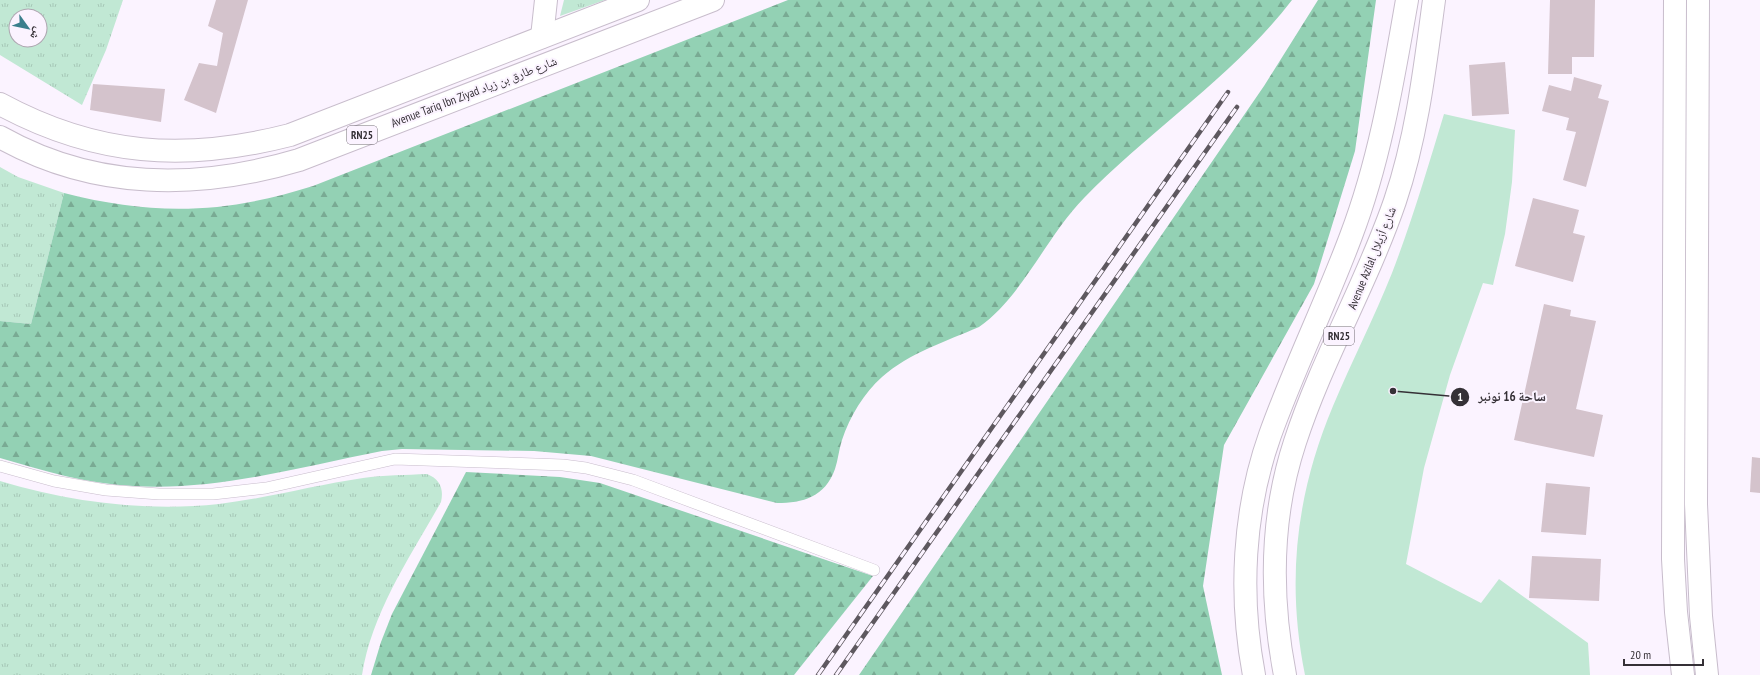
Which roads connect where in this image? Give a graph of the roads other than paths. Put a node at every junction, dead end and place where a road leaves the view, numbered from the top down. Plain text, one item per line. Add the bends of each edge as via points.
1 (546, 0) edge
2 (638, 0) edge
3 (714, 0) edge
4 (1407, 0) edge
5 (1434, 0) edge
6 (1675, 0) edge
7 (1698, 0) edge
8 (542, 37) junction
9 (0, 104) edge
10 (0, 137) edge
11 (0, 466) edge
12 (874, 570) dead end
13 (1254, 675) edge
14 (1285, 675) edge
15 (1683, 675) edge
16 (1707, 675) edge

1 - 8 main road
2 - 8 main road, RN25
3 - 10 main road, Avenue Tariq Ibn Ziyad شارع طارق بن زياد / RN25 via 299,160 226,178 189,181 114,176 43,157
4 - 13 main road, RN25 via 1386,119 1364,198 1352,236 1269,436 1257,478 1245,564 1249,650
5 - 14 main road, Avenue Azilal شارع أزيلال / RN25 via 1416,121 1396,199 1366,275 1309,404 1295,442 1285,481 1278,521 1274,601
6 - 15 main road via 1673,559
7 - 16 main road via 1696,504 1701,616
8 - 9 main road, RN25 via 290,135 222,149 152,151 118,146 84,139 51,128
11 - 12 lane via 54,481 106,490 159,494 213,494 266,488 395,458 562,465 633,480

